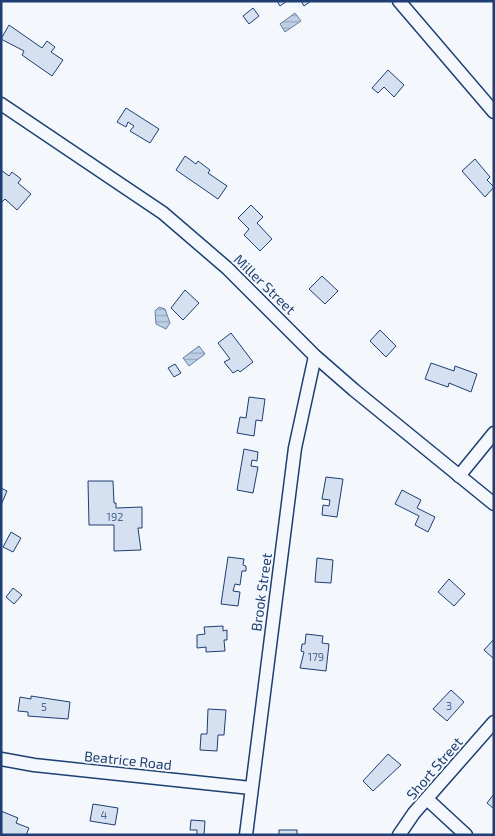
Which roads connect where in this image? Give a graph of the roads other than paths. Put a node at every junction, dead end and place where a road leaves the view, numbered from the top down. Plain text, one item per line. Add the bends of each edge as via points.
1 (398, 1) edge
2 (1, 104) edge
3 (494, 112) edge
4 (315, 356) junction
5 (494, 433) edge
6 (459, 476) junction
7 (494, 504) edge
8 (494, 722) edge
9 (1, 759) edge
10 (251, 788) junction
11 (427, 799) junction
12 (246, 835) edge
13 (398, 835) edge
14 (466, 835) edge

1 - 3 street
2 - 4 street, Miller Street via 163,213 227,268
4 - 6 street, Miller Street
4 - 10 street, Brook Street via 295,448
5 - 6 street
6 - 7 street, Miller Street
8 - 11 street, Short Street
9 - 10 street, Beatrice Road
10 - 12 street, Brook Street
11 - 13 street, Short Street
11 - 14 street

